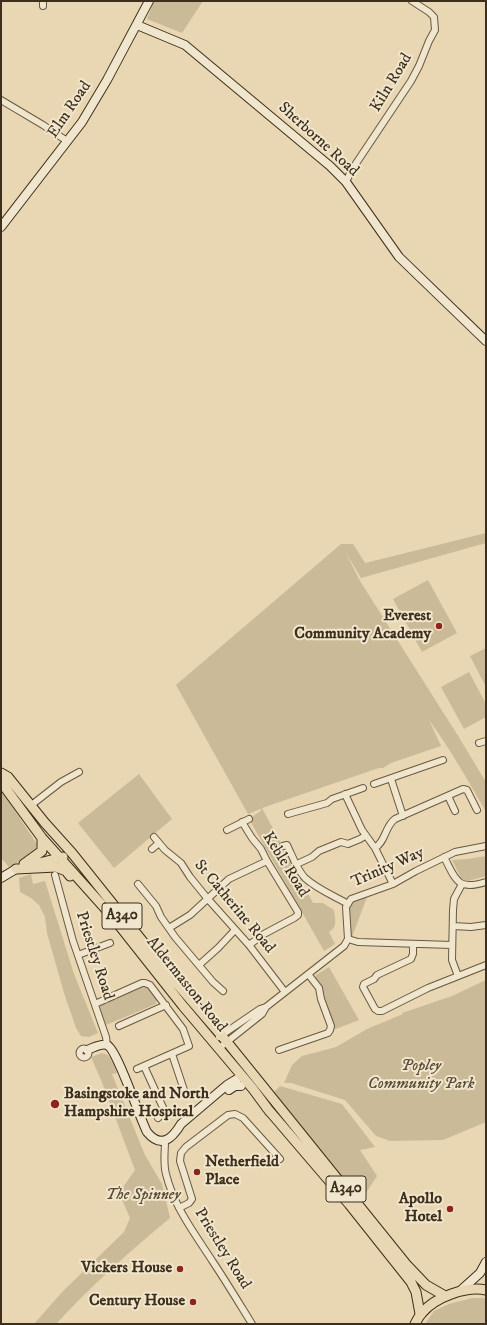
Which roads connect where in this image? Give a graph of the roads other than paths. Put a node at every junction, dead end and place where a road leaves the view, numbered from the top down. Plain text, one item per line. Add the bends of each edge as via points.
1 (149, 1) edge
2 (412, 1) edge
3 (137, 25) junction
4 (1, 100) edge
5 (67, 141) junction
6 (346, 182) junction
7 (1, 227) edge
8 (486, 341) edge
9 (486, 741) edge
10 (479, 743) dead end
11 (433, 756) dead end
12 (443, 760) dead end
13 (436, 763) junction
14 (79, 772) dead end
15 (1, 773) edge
16 (391, 779) junction
17 (1, 782) edge
18 (374, 784) dead end
19 (363, 788) dead end
20 (345, 794) junction
21 (448, 796) junction
22 (32, 804) junction
23 (477, 810) dead end
24 (290, 811) dead end
25 (455, 811) dead end
26 (22, 812) junction
27 (403, 816) junction
28 (249, 819) dead end
29 (242, 822) junction
30 (45, 823) junction
31 (227, 830) dead end
32 (366, 836) junction
33 (154, 837) dead end
34 (42, 838) junction
35 (159, 843) junction
36 (283, 846) dead end
37 (486, 846) edge
38 (376, 848) junction
39 (152, 849) dead end
40 (72, 853) junction
41 (444, 857) junction
42 (267, 861) junction
43 (296, 864) junction
44 (57, 867) junction
45 (16, 869) junction
46 (1, 878) edge
47 (486, 882) edge
48 (138, 884) dead end
49 (393, 884) junction
50 (462, 884) junction
51 (207, 898) junction
52 (70, 900) dead end
53 (62, 903) junction
54 (348, 904) junction
55 (486, 925) edge
56 (453, 926) junction
57 (169, 928) junction
58 (235, 930) junction
59 (348, 939) junction
60 (110, 942) dead end
61 (414, 944) junction
62 (249, 945) junction
63 (452, 945) junction
64 (78, 955) junction
65 (199, 965) junction
66 (486, 965) edge
67 (308, 974) junction
68 (458, 976) junction
69 (224, 991) dead end
70 (285, 992) junction
71 (95, 1004) junction
72 (166, 1005) junction
73 (266, 1007) junction
74 (119, 1026) dead end
75 (290, 1038) dead end
76 (224, 1039) junction
77 (105, 1045) junction
78 (292, 1045) junction
79 (216, 1046) junction
80 (279, 1050) dead end
81 (87, 1052) dead end
82 (172, 1054) junction
83 (144, 1066) junction
84 (233, 1066) junction
85 (137, 1069) dead end
86 (254, 1075) junction
87 (241, 1081) junction
88 (184, 1090) dead end
89 (209, 1100) junction
90 (165, 1112) junction
91 (172, 1112) dead end
92 (158, 1118) dead end
93 (177, 1130) junction
94 (165, 1141) junction
95 (280, 1159) dead end
96 (179, 1208) junction
97 (486, 1262) edge
98 (486, 1290) edge
99 (460, 1291) junction
100 (445, 1296) junction
101 (420, 1314) junction
102 (252, 1324) edge
103 (415, 1324) edge

1 - 3 street, Elm Road
2 - 6 street, Kiln Road via 434,17 435,30 419,66
3 - 5 street, Elm Road via 82,122
3 - 6 street, Sherborne Road via 185,45 314,152
4 - 5 street
5 - 7 street, Elm Road
6 - 8 street, Sherborne Road via 399,257
9 - 10 street
11 - 13 street
12 - 13 street
13 - 16 street
14 - 22 street
15 - 22 main road, Aldermaston Road / A340 via 8,777
16 - 18 street
16 - 27 street
17 - 26 main road, Aldermaston Road / A340
19 - 20 street
20 - 24 street via 327,803
20 - 32 street
21 - 23 street via 466,790
21 - 25 street
21 - 27 street
22 - 26 main road
22 - 30 main road, Aldermaston Road / A340
26 - 34 main road, Aldermaston Road / A340
27 - 38 street via 390,822 380,845
28 - 29 street
29 - 31 street
29 - 42 street, Keble Road
30 - 40 main road, Aldermaston Road / A340
30 - 44 main road, A340 via 46,831 62,853
32 - 38 street
32 - 43 street via 348,844 341,842
33 - 35 street, St Catherine Road
34 - 44 main road, Aldermaston Road / A340
34 - 45 main road via 42,851
35 - 39 street
35 - 51 street, St Catherine Road via 181,863
36 - 43 street via 287,845
37 - 41 street, Trinity Way
38 - 49 street
40 - 44 main road
40 - 76 main road, Aldermaston Road / A340
41 - 49 street, Trinity Way
41 - 50 street via 456,880
42 - 51 street via 228,879
42 - 62 street, Keble Road via 295,905 298,915
43 - 54 street via 305,877
44 - 45 main road
44 - 53 street, Priestley Road
44 - 79 main road, Aldermaston Road / A340 via 111,914
45 - 46 street
47 - 50 street via 472,886
48 - 57 street via 156,906
49 - 54 street, Trinity Way via 357,897
50 - 56 street via 454,899
51 - 57 street via 190,915
51 - 58 street, St Catherine Road
52 - 53 street
53 - 64 street, Priestley Road
54 - 59 street, Trinity Way
55 - 56 street
56 - 63 street
57 - 65 street
58 - 62 street, St Catherine Road
58 - 65 street
59 - 61 street via 358,942
59 - 67 street via 341,949
60 - 64 street
61 - 63 street
61 - 68 street via 412,959 364,984 363,987 375,1009 382,1011
62 - 70 street, St Catherine Road
63 - 68 street via 452,960
64 - 71 street, Priestley Road
65 - 69 street
66 - 68 street
67 - 70 street
67 - 78 street via 319,988 330,1030 328,1033
70 - 73 street
71 - 72 street via 145,983 150,985
71 - 77 street, Priestley Road via 106,1037
72 - 74 street
72 - 82 street via 184,1030 189,1046
73 - 76 street via 260,1009
73 - 76 street via 262,1014
75 - 78 street
76 - 79 street
76 - 79 street
76 - 86 main road, Aldermaston Road / A340
76 - 87 main road, Aldermaston Road / A340 via 241,1066
77 - 81 street
77 - 94 street, Priestley Road via 110,1047 117,1059 147,1132 154,1138
78 - 80 street
79 - 84 main road, Aldermaston Road / A340
82 - 83 street
82 - 88 street
83 - 85 street
83 - 90 street
84 - 87 main road, Aldermaston Road / A340
84 - 89 street via 230,1080
86 - 87 main road via 249,1074
86 - 100 main road, Aldermaston Road / A340 via 406,1264 426,1285
87 - 89 street via 227,1085
87 - 93 street
87 - 101 main road, Aldermaston Road / A340 via 349,1204 411,1282 416,1292
89 - 93 street
90 - 91 street
90 - 92 street
93 - 94 street
94 - 96 street, Priestley Road via 166,1174
95 - 96 street via 243,1118 235,1114 228,1116 181,1153 180,1161 192,1199
96 - 102 street, Priestley Road
97 - 99 street via 480,1272
98 - 99 main road
99 - 100 main road
100 - 101 main road
101 - 103 main road

